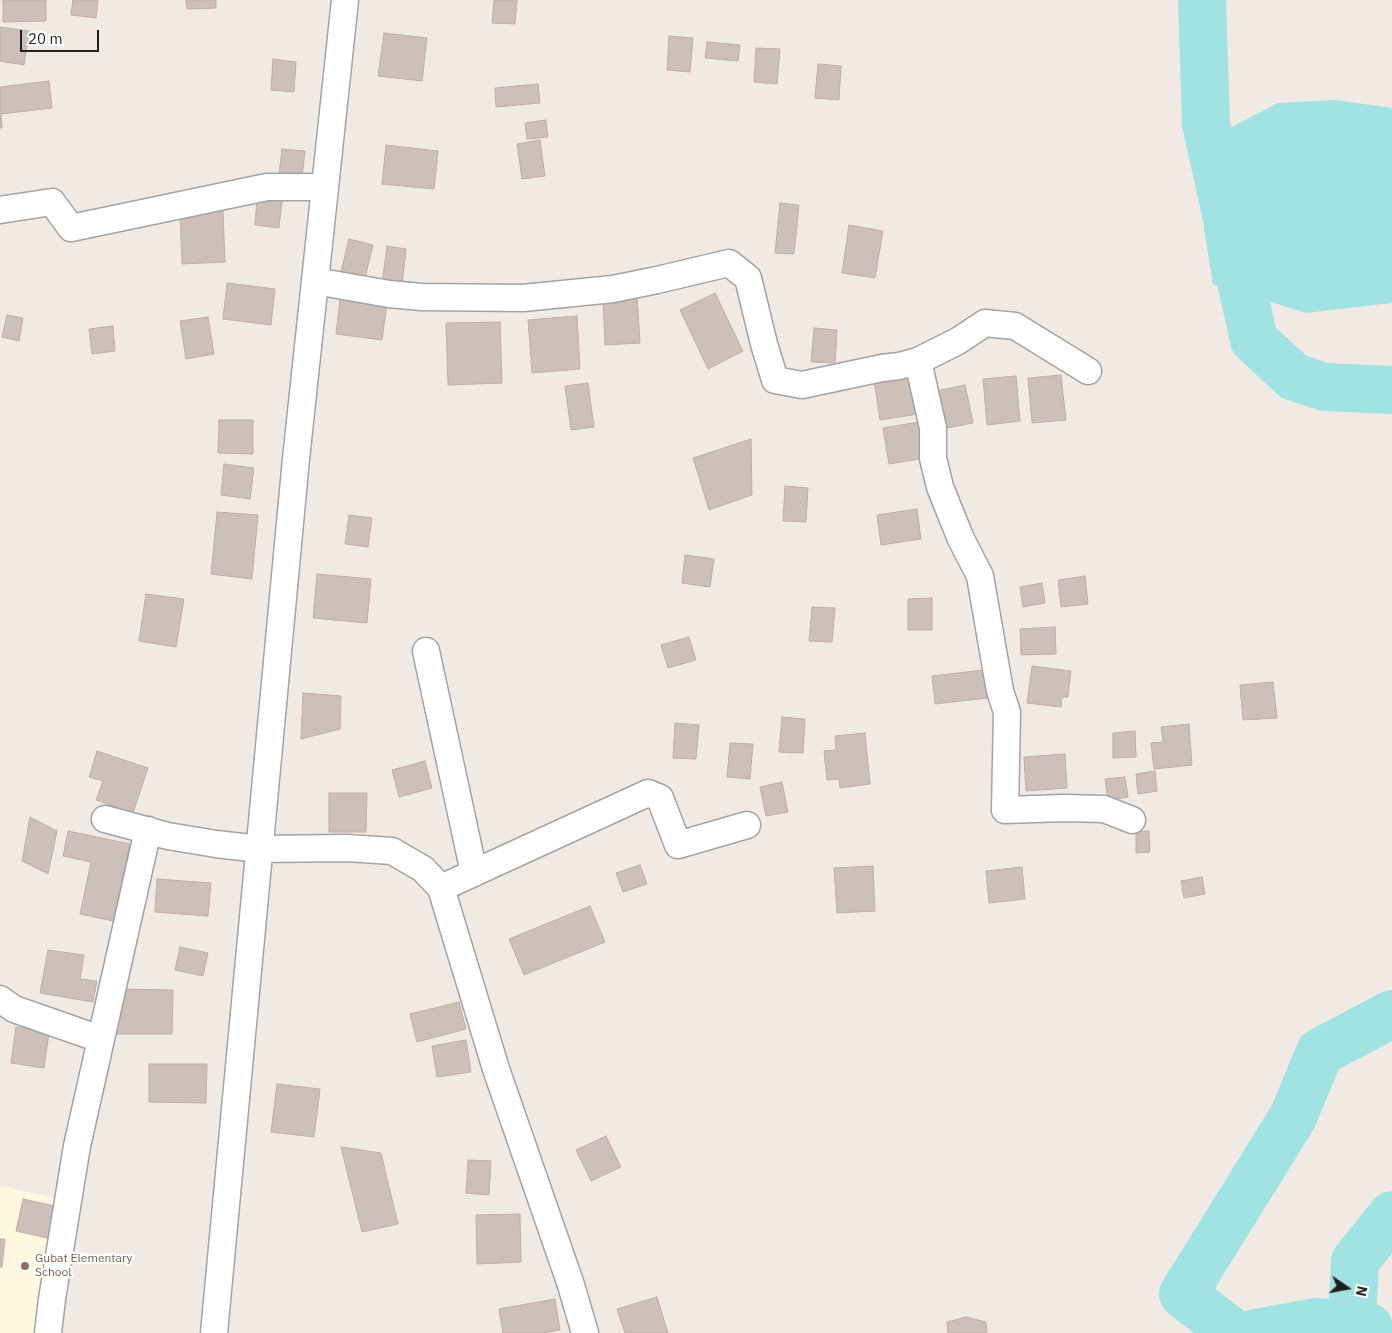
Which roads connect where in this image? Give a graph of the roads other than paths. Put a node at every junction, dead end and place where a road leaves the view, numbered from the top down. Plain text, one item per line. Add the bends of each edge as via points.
1 (345, 0) edge
2 (324, 187) junction
3 (0, 210) edge
4 (315, 281) junction
5 (918, 361) junction
6 (1088, 371) dead end
7 (426, 651) dead end
8 (105, 819) dead end
9 (1132, 820) dead end
10 (747, 825) dead end
11 (148, 830) junction
12 (260, 849) junction
13 (474, 873) junction
14 (441, 888) junction
15 (0, 999) edge
16 (100, 1039) junction
17 (48, 1333) edge
18 (214, 1333) edge
19 (585, 1333) edge

1 - 2 street
2 - 3 street via 267,187 71,228 52,202
2 - 4 street
4 - 5 street via 422,297 524,298 613,289 729,263 748,278 775,380 802,385
4 - 12 street
5 - 6 street via 985,323 1015,326
5 - 9 street via 933,428 935,468 961,539 980,576 1000,691 1007,712 1005,810 1104,809
7 - 13 street
8 - 11 street
10 - 13 street via 678,845 660,798 648,793
11 - 12 street via 168,836
11 - 16 street
12 - 14 street via 392,851 423,868
12 - 18 street
13 - 14 street
14 - 19 street via 496,1069
15 - 16 street via 14,1010
16 - 17 street via 77,1146

